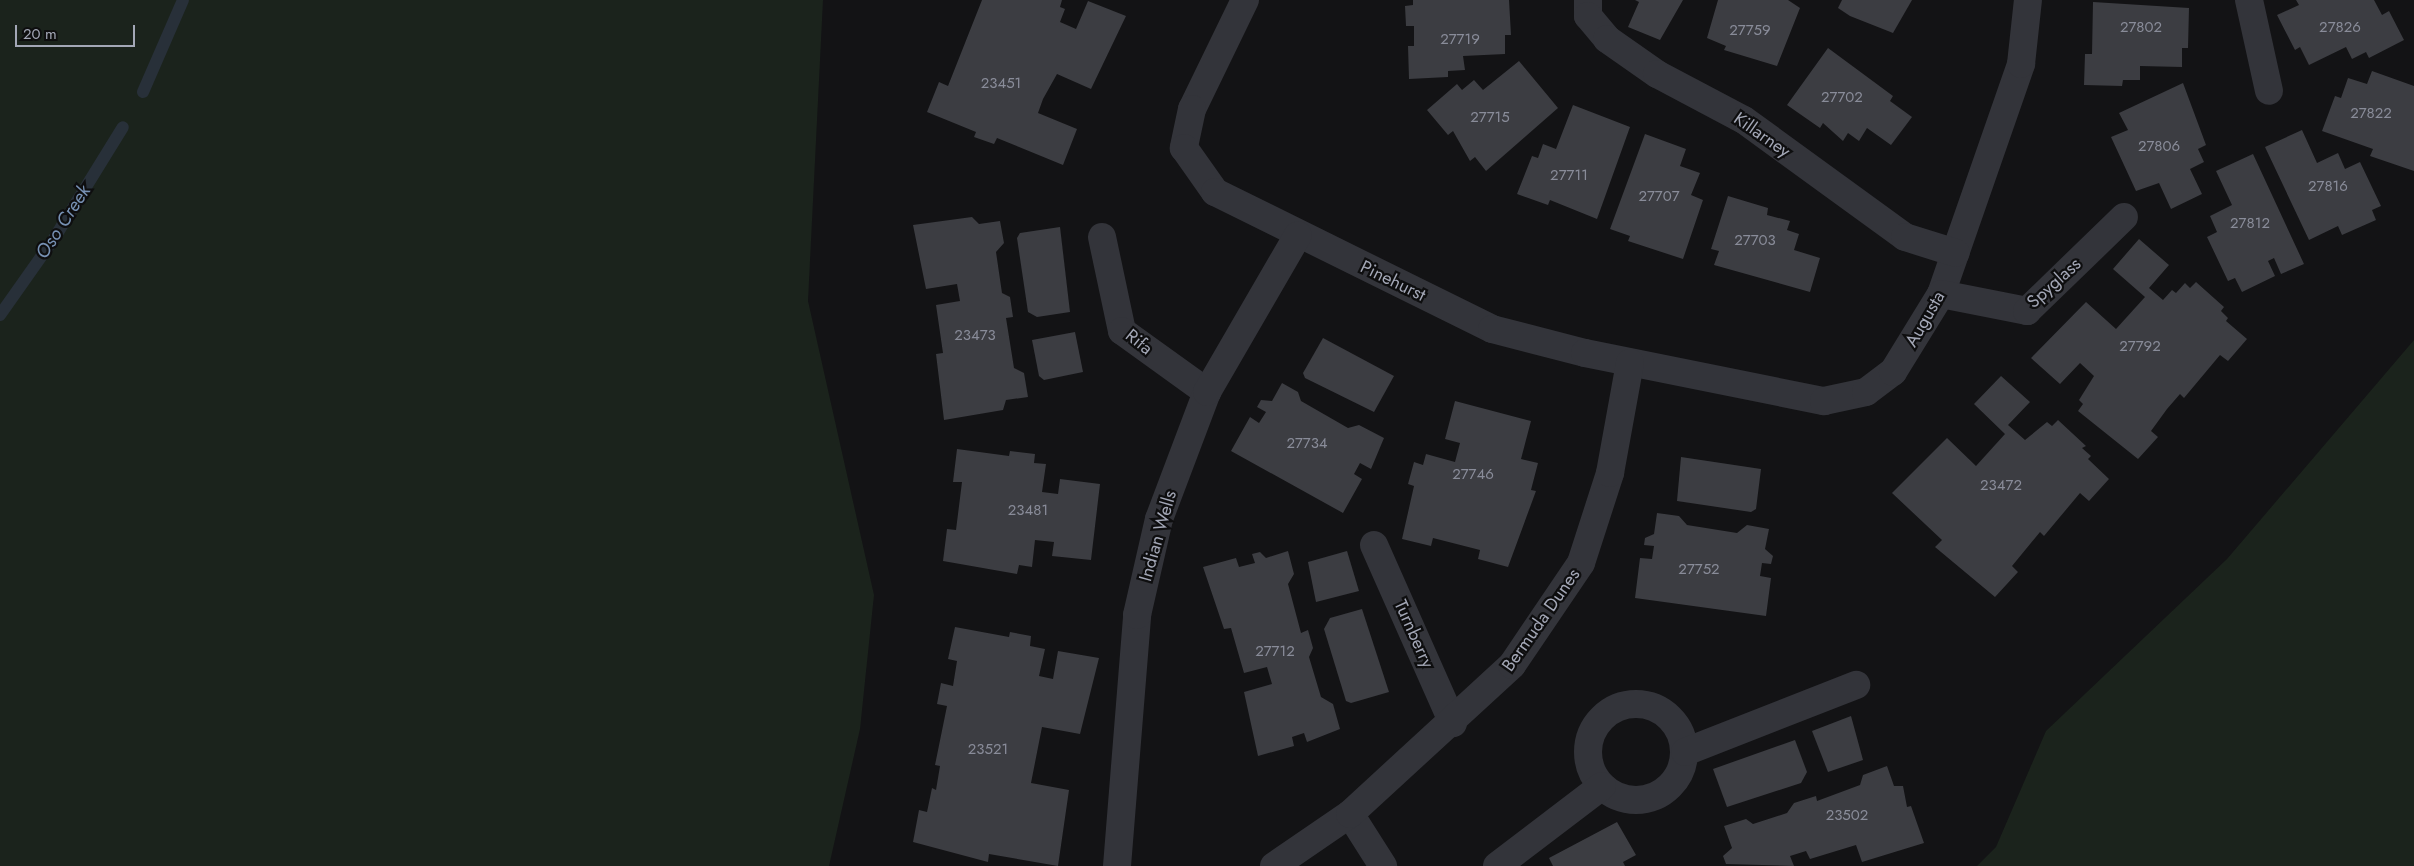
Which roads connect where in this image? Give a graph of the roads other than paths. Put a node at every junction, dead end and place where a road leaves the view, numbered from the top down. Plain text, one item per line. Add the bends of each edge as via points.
1 (1246, 0) edge
2 (1588, 0) edge
3 (2028, 0) edge
4 (2249, 0) edge
5 (2269, 91) dead end
6 (2124, 217) dead end
7 (1298, 235) junction
8 (1102, 237) dead end
9 (1956, 252) junction
10 (1940, 294) junction
11 (1630, 363) junction
12 (1208, 392) junction
13 (1374, 545) dead end
14 (1856, 685) dead end
15 (1453, 723) junction
16 (1685, 752) junction
17 (1602, 786) junction
18 (1350, 814) junction
19 (1117, 866) edge
20 (1274, 866) edge
21 (1383, 866) edge
22 (1497, 866) edge

1 - 7 street, Pinehurst via 1192,109 1184,148 1215,192
2 - 9 street, Killarney via 1588,16 1606,39 1657,74 1744,120 1905,237
3 - 9 street, Augusta via 2021,64
4 - 5 street
6 - 10 street, Spyglass via 2027,311
7 - 11 street, Pinehurst via 1492,329
7 - 12 street, Indian Wells
8 - 12 street, Rifa via 1122,330
9 - 10 street, Augusta
10 - 11 street, Augusta via 1893,372 1866,392 1824,401
11 - 15 street, Bermuda Dunes via 1610,473 1581,563 1512,665
12 - 19 street, Indian Wells via 1159,519 1137,616
13 - 15 street, Turnberry
14 - 16 street
15 - 18 street, Bermuda Dunes
16 - 17 street via 1679,774 1669,788 1652,798 1635,800
16 - 17 street via 1672,719 1658,709 1638,703 1621,706 1598,723 1590,738 1591,768
17 - 22 street
18 - 20 street, Bermuda Dunes
18 - 21 street

